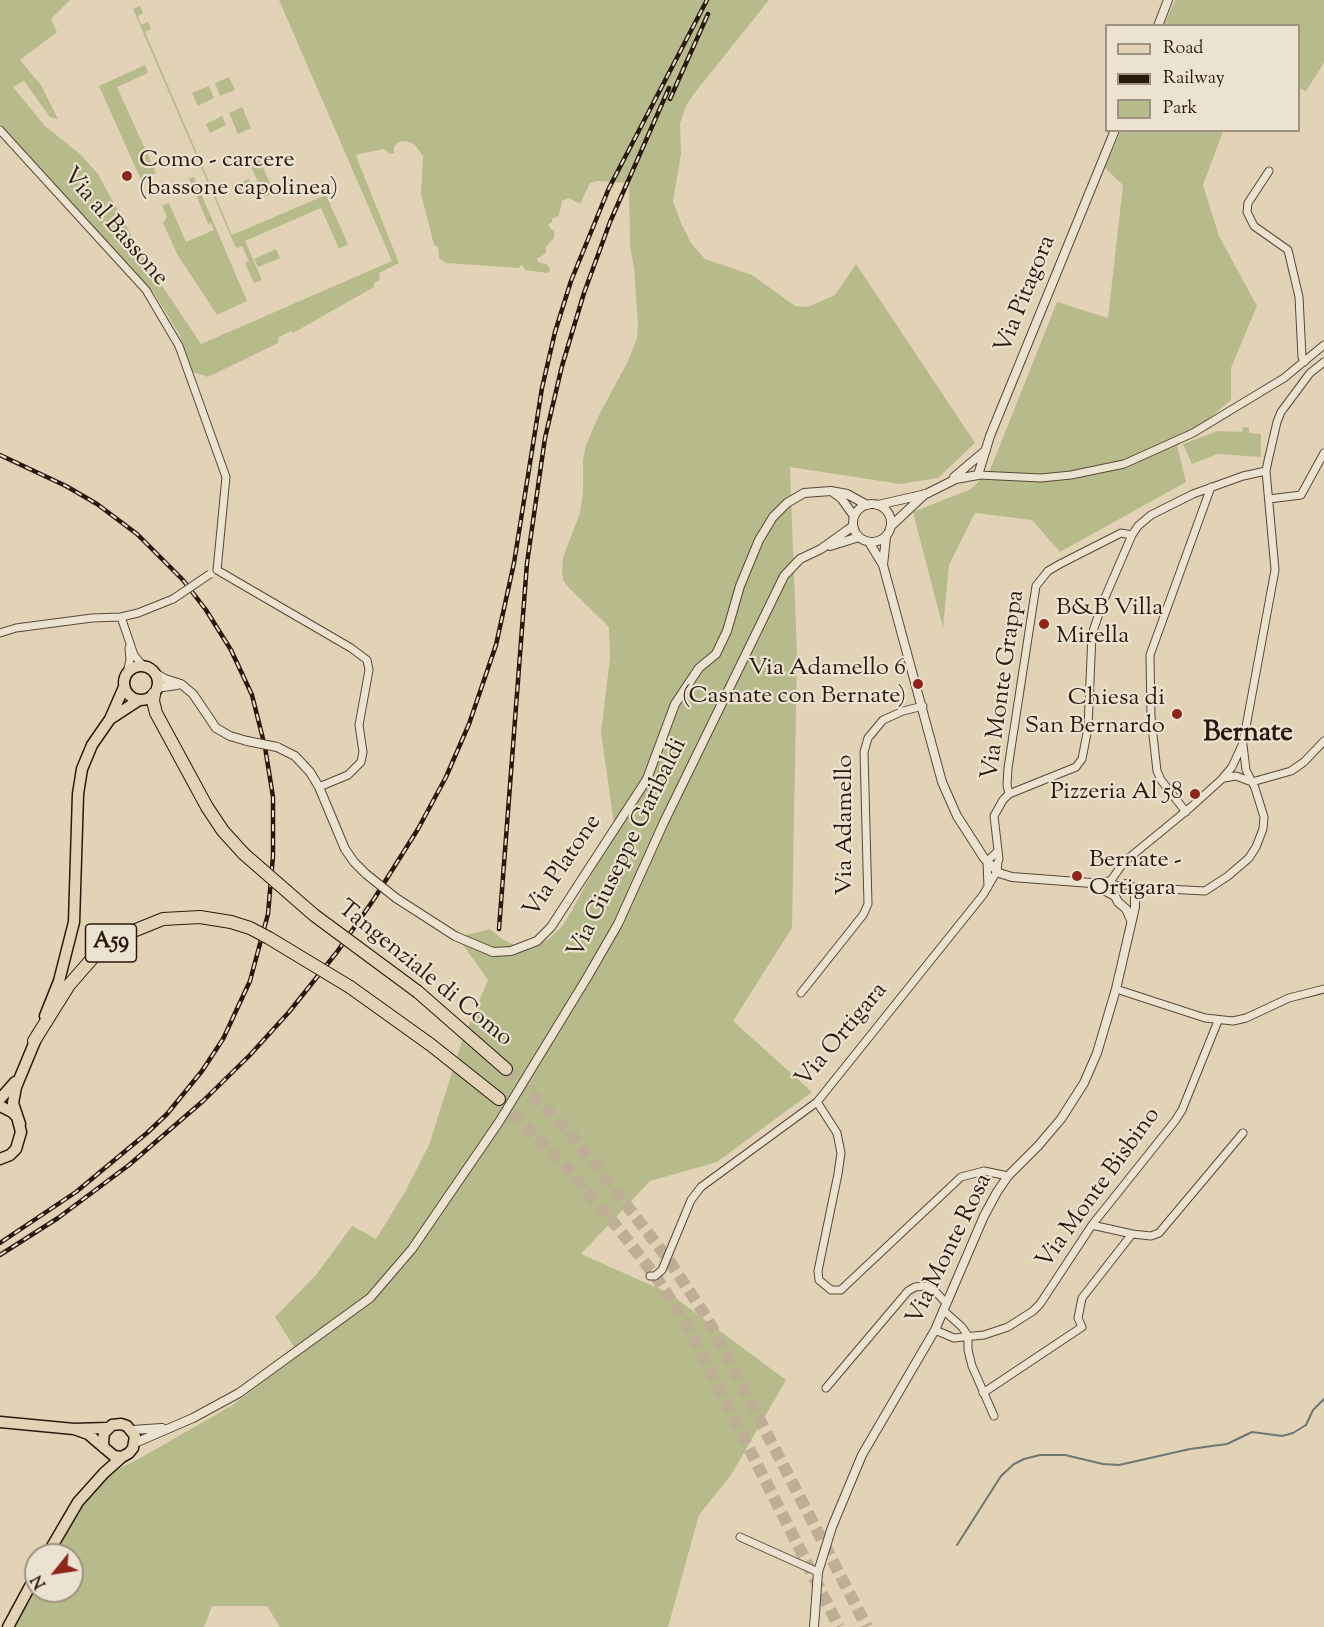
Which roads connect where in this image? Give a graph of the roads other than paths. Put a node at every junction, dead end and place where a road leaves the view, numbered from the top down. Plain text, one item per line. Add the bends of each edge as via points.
1 (1168, 0) edge
2 (1159, 24) edge
3 (0, 130) edge
4 (1114, 132) edge
5 (1269, 171) dead end
6 (1324, 345) edge
7 (1304, 362) junction
8 (1324, 362) edge
9 (988, 448) junction
10 (1324, 453) edge
11 (1266, 471) junction
12 (978, 475) junction
13 (945, 483) junction
14 (1211, 487) junction
15 (831, 491) junction
16 (926, 494) junction
17 (1193, 494) junction
18 (1269, 499) junction
19 (867, 505) junction
20 (878, 505) junction
21 (1203, 510) junction
22 (854, 516) junction
23 (853, 526) junction
24 (891, 526) junction
25 (1132, 535) junction
26 (859, 537) junction
27 (885, 537) junction
28 (869, 542) junction
29 (820, 549) junction
30 (883, 565) junction
31 (214, 572) junction
32 (121, 617) junction
33 (0, 633) edge
34 (128, 642) junction
35 (148, 669) junction
36 (127, 673) junction
37 (181, 684) junction
38 (124, 687) junction
39 (155, 691) junction
40 (139, 700) junction
41 (923, 706) junction
42 (110, 719) junction
43 (1324, 741) edge
44 (1243, 743) junction
45 (1222, 779) junction
46 (1252, 782) junction
47 (319, 787) junction
48 (1009, 794) junction
49 (1186, 812) junction
50 (998, 851) junction
51 (994, 866) junction
52 (1111, 879) junction
53 (1091, 883) junction
54 (988, 887) junction
55 (1117, 890) junction
56 (1135, 896) junction
57 (1123, 904) junction
58 (1131, 921) junction
59 (1116, 989) junction
60 (1324, 989) edge
61 (801, 993) dead end
62 (1218, 1021) junction
63 (34, 1041) junction
64 (506, 1069) tunnel mouth
65 (20, 1074) junction
66 (499, 1099) tunnel mouth
67 (0, 1100) edge
68 (817, 1102) junction
69 (0, 1106) edge
70 (20, 1124) junction
71 (1243, 1133) dead end
72 (0, 1159) edge
73 (1008, 1176) junction
74 (1092, 1225) junction
75 (1132, 1234) junction
76 (650, 1276) dead end
77 (945, 1306) junction
78 (935, 1330) junction
79 (968, 1336) junction
80 (826, 1388) dead end
81 (983, 1393) junction
82 (994, 1416) dead end
83 (0, 1422) edge
84 (107, 1428) junction
85 (169, 1428) junction
86 (74, 1429) junction
87 (132, 1430) junction
88 (135, 1443) junction
89 (106, 1450) junction
90 (122, 1456) junction
91 (104, 1473) junction
92 (740, 1537) dead end
93 (54, 1543) edge
94 (818, 1572) junction
95 (24, 1597) edge
96 (8, 1627) edge
97 (814, 1627) edge

1 - 2 street
3 - 31 street, Via al Bassone via 146,290 179,346 226,477
4 - 9 street, Via Pitagora
5 - 7 street via 1248,203 1247,212 1254,226 1288,250 1299,297
6 - 7 street
7 - 12 street via 1193,433 1124,464 1041,478
8 - 11 street via 1310,373 1281,412
9 - 12 street, Via Pitagora
9 - 13 street
10 - 18 street via 1301,495
11 - 14 street
11 - 18 street
12 - 13 street
13 - 16 street
14 - 17 street
14 - 21 street
15 - 19 street via 847,494
15 - 22 street
15 - 47 street, Via Platone, bridge via 804,493 787,502 773,517 751,558 716,654 699,668 675,704 647,779 551,927 537,941 511,951 493,952 455,936 396,898 354,862
16 - 20 street
16 - 24 street
17 - 21 street
17 - 25 street via 1146,519
18 - 44 street via 1275,570
19 - 20 street
19 - 22 street
20 - 24 street via 888,513
21 - 49 street via 1150,655 1157,771
22 - 23 street
23 - 26 street
23 - 29 street, Via Giuseppe Garibaldi
24 - 27 street
25 - 48 street via 1092,634 1088,728 1082,759 1076,767
25 - 48 street, Via Monte Grappa via 1122,533 1060,564 1036,586 1008,768
26 - 28 street
26 - 29 street, Via Giuseppe Garibaldi
27 - 28 street
27 - 30 street
28 - 30 street
29 - 85 street, Via Giuseppe Garibaldi via 800,559 784,576 618,924 499,1122 412,1249 370,1298 239,1393
30 - 41 street
31 - 32 street, bridge via 173,599
31 - 47 street via 367,660 369,670 359,725 362,762 348,775
32 - 33 street
32 - 34 street
34 - 35 street
34 - 36 street
35 - 36 main road via 134,668
35 - 37 street, Via Platone
35 - 39 main road via 157,680
36 - 38 main road
37 - 39 street
37 - 47 street, Via Platone, bridge via 193,694 216,728 295,756
38 - 40 main road
38 - 42 main road
39 - 40 main road via 147,699
39 - 64 highway, Tangenziale di Como, bridge via 156,713 207,807 244,854 314,915 418,992
40 - 42 main road
41 - 51 street via 948,799 968,834
41 - 61 street, Via Adamello via 883,720 868,738 864,752 868,904
42 - 63 main road via 92,745 82,769 74,922 59,981
43 - 46 street via 1291,771
44 - 45 street
44 - 46 street via 1246,770
45 - 46 street via 1236,776
45 - 49 street
46 - 56 street via 1264,817 1263,829 1256,847 1240,867 1204,891 1148,888
48 - 50 street via 994,816
49 - 52 street via 1124,862
50 - 51 street
50 - 51 street
51 - 53 street via 1011,877
51 - 54 street, Via Ortigara
51 - 54 street
52 - 53 street
52 - 55 street
53 - 55 street
54 - 68 street, Via Ortigara
55 - 56 street via 1130,885
55 - 57 street via 1118,902
56 - 57 street via 1129,904
56 - 58 street, Via Monte Rosa
57 - 58 street
58 - 59 street, Via Monte Rosa
59 - 62 street
59 - 73 street, Via Monte Rosa via 1097,1053 1075,1100
60 - 62 street via 1289,998 1246,1018
62 - 74 street, Via Monte Bisbino via 1182,1110
63 - 65 main road
63 - 66 highway, Tangenziale di Como / A59, bridge via 69,985 97,953 121,936 163,920 200,917 250,928 350,987
65 - 67 main road
65 - 70 main road via 13,1103
68 - 73 street via 837,1133 841,1153 818,1271 826,1288 845,1286 954,1182 969,1173 984,1171
68 - 76 street, Via Ortigara via 701,1187 691,1200 662,1270
69 - 70 main road via 12,1112
70 - 72 main road via 16,1149
71 - 75 street via 1159,1233
73 - 77 street, Via Monte Rosa via 984,1216
74 - 75 street
74 - 79 street, Via Monte Bisbino via 1033,1311 997,1332
75 - 81 street via 1082,1298 1078,1318 1082,1327
77 - 78 street, Via Monte Rosa
77 - 79 street
77 - 80 street via 935,1291 926,1286 908,1291
78 - 79 street, Via Monte Bisbino via 954,1338
78 - 94 street, Via Monte Rosa via 854,1471
79 - 81 street via 968,1350
81 - 82 street
83 - 86 main road
84 - 86 main road
84 - 87 main road via 121,1424
84 - 89 main road via 103,1436
85 - 87 street
85 - 88 street, Via Giuseppe Garibaldi
86 - 89 main road via 88,1434
87 - 88 main road
88 - 90 main road
89 - 90 main road
89 - 91 main road
90 - 91 main road
91 - 93 main road via 78,1502
92 - 94 street
94 - 97 street, Via Monte Rosa
95 - 96 main road

